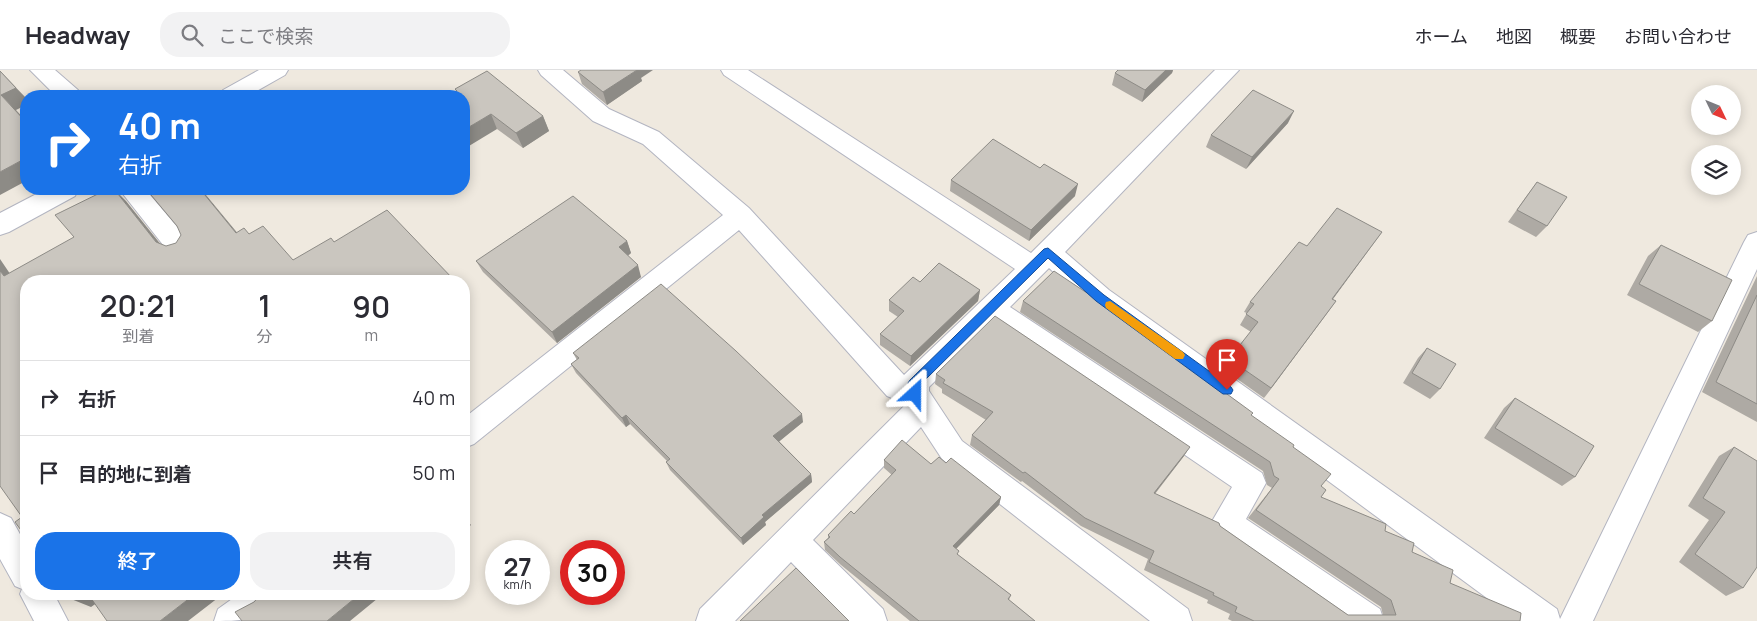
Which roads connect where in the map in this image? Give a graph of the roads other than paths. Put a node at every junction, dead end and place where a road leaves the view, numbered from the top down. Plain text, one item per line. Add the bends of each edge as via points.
1 (41, 70) edge
2 (277, 70) edge
3 (549, 70) edge
4 (732, 70) edge
5 (1228, 70) edge
6 (63, 90) edge
7 (242, 90) edge
8 (55, 195) edge
9 (136, 195) edge
10 (740, 215) junction
11 (0, 226) edge
12 (1757, 242) edge
13 (180, 248) edge
14 (1040, 260) junction
15 (991, 308) junction
16 (919, 400) junction
17 (470, 430) edge
18 (0, 528) edge
19 (791, 540) junction
20 (20, 564) edge
21 (40, 600) edge
22 (256, 600) edge
23 (52, 621) edge
24 (230, 621) edge
25 (712, 621) edge
26 (871, 621) edge
27 (1176, 621) edge
28 (1368, 621) edge
29 (1545, 621) edge
30 (1576, 621) edge

1 - 6 street
2 - 7 street
3 - 10 street via 600,115 652,138
4 - 14 street
5 - 14 street
8 - 11 street
9 - 13 street
10 - 16 street via 897,387
10 - 17 street
12 - 30 street
14 - 15 street
14 - 29 street via 1100,298
15 - 16 street via 914,383
15 - 28 street via 1251,483 1226,523
16 - 19 street
16 - 27 street via 952,450
18 - 20 street
19 - 25 street
19 - 26 street
21 - 23 street
22 - 24 street

